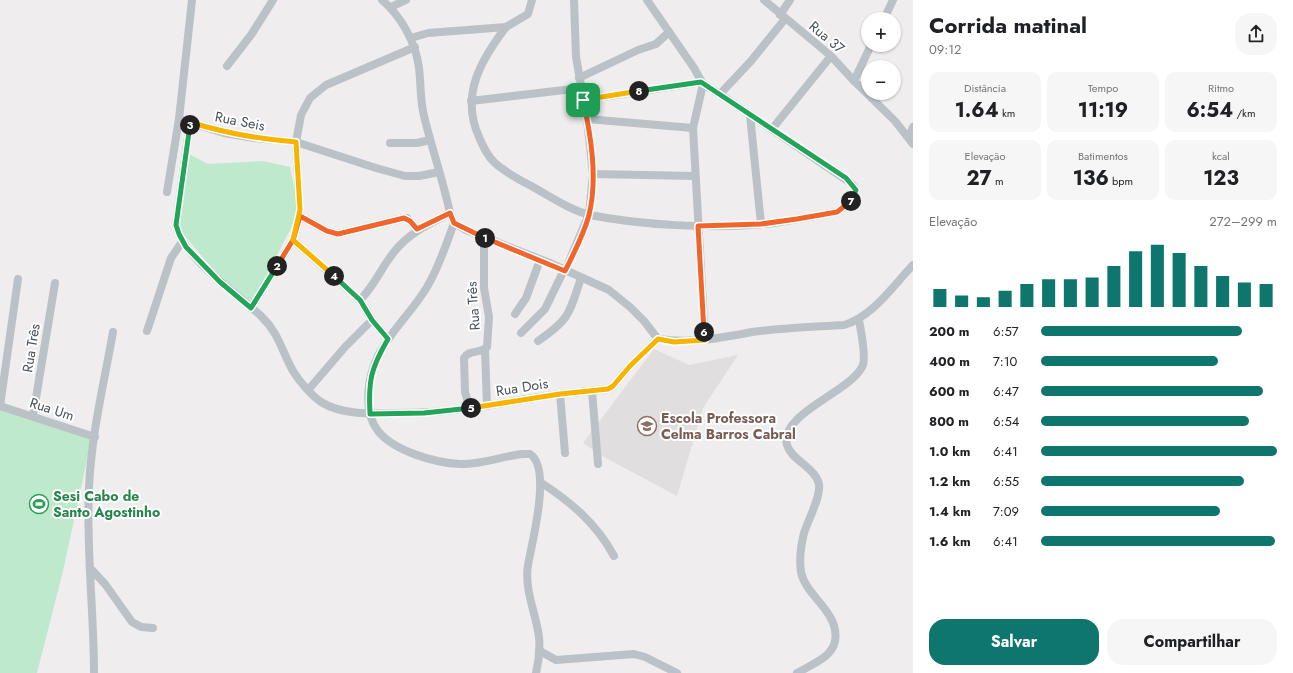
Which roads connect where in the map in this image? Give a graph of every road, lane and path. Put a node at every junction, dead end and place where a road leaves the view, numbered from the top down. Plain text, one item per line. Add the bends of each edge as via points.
1 (192, 0) edge
2 (273, 0) edge
3 (382, 0) edge
4 (406, 0) edge
5 (532, 0) edge
6 (574, 0) edge
7 (647, 0) edge
8 (764, 0) edge
9 (790, 0) edge
10 (893, 0) edge
11 (391, 7) junction
12 (887, 12) edge
13 (783, 17) junction
14 (506, 27) junction
15 (669, 32) junction
16 (411, 38) junction
17 (414, 47) junction
18 (868, 52) edge
19 (831, 56) junction
20 (228, 66) dead end
21 (579, 78) junction
22 (854, 81) junction
23 (702, 83) junction
24 (581, 88) junction
25 (720, 94) junction
26 (583, 100) junction
27 (471, 102) junction
28 (750, 115) junction
29 (179, 119) junction
30 (588, 119) junction
31 (190, 122) junction
32 (693, 128) junction
33 (913, 128) edge
34 (772, 129) junction
35 (430, 140) junction
36 (911, 140) edge
37 (296, 142) junction
38 (390, 143) dead end
39 (439, 172) junction
40 (593, 174) junction
41 (695, 176) junction
42 (167, 192) dead end
43 (450, 213) junction
44 (589, 214) junction
45 (300, 216) junction
46 (454, 223) junction
47 (761, 224) junction
48 (698, 226) junction
49 (417, 229) junction
50 (484, 238) junction
51 (293, 240) junction
52 (182, 242) junction
53 (540, 260) junction
54 (913, 265) edge
55 (565, 271) junction
56 (581, 278) junction
57 (18, 279) dead end
58 (55, 283) dead end
59 (360, 300) junction
60 (251, 308) junction
61 (515, 314) dead end
62 (372, 320) junction
63 (859, 320) junction
64 (147, 331) dead end
65 (113, 332) dead end
66 (521, 333) dead end
67 (388, 339) junction
68 (658, 339) junction
69 (705, 340) junction
70 (538, 341) dead end
71 (485, 349) junction
72 (309, 389) junction
73 (592, 391) junction
74 (560, 394) junction
75 (0, 406) edge
76 (487, 406) junction
77 (470, 409) junction
78 (370, 414) junction
79 (33, 416) junction
80 (95, 437) junction
81 (565, 453) dead end
82 (598, 464) dead end
83 (540, 482) junction
84 (614, 556) dead end
85 (90, 568) junction
86 (152, 628) dead end
87 (540, 651) junction
88 (94, 673) edge
89 (536, 673) edge
90 (677, 673) edge
91 (797, 673) edge

1 - 29 street
2 - 20 street
3 - 11 street
4 - 11 street
5 - 14 street via 528,14
6 - 21 street via 574,37
7 - 15 street
8 - 13 street, Rua 37
9 - 13 street
10 - 12 street
11 - 16 street
13 - 19 street, Rua 37
13 - 25 street via 751,61
14 - 16 street via 428,33
14 - 27 street via 481,62
15 - 21 street via 656,44
15 - 23 street
16 - 17 street
17 - 35 street via 419,66 423,114
17 - 37 street via 326,85 316,92 301,115
18 - 22 street
19 - 22 street, Rua 37
19 - 34 street
21 - 24 street
22 - 36 street, Rua 37
23 - 25 street
23 - 26 street
23 - 32 street
24 - 26 street
24 - 27 street
25 - 28 street
26 - 30 street
27 - 44 street via 471,115 477,133 495,163 562,204
28 - 34 street
28 - 47 street
29 - 31 street, Rua Seis
29 - 42 street
30 - 32 street
30 - 40 street
31 - 37 street, Rua Seis via 224,133
31 - 52 street via 176,225
32 - 41 street
33 - 36 street
34 - 47 street via 846,178 856,190 852,200 837,212
35 - 38 street via 417,143
35 - 39 street
37 - 39 street, Rua Seis via 404,176
37 - 45 street
39 - 43 street
40 - 41 street
40 - 44 street
41 - 48 street
43 - 46 street
43 - 49 street
44 - 48 street
44 - 55 street
45 - 49 street via 338,234 404,218
45 - 51 street
46 - 50 street
46 - 67 street via 426,289
47 - 48 street
48 - 69 street
49 - 59 street via 394,252 373,286
50 - 53 street
50 - 71 street, Rua Três via 484,288 488,317
51 - 59 street
51 - 60 street
52 - 60 street, Rua Dois via 220,282
52 - 64 street via 169,264
53 - 55 street
53 - 61 street via 526,298
54 - 63 street via 875,307
55 - 56 street
55 - 66 street via 545,309
56 - 68 street via 609,290 618,297 644,321
56 - 70 street via 564,322
57 - 75 street
58 - 79 street, Rua Três
59 - 62 street
60 - 72 street, Rua Dois via 267,322 281,343 292,369
62 - 67 street
62 - 72 street
63 - 69 street via 844,325 753,332
63 - 91 street via 864,361 860,369 797,420 786,436 788,447 812,472 818,483 818,492 802,544 801,568 807,586 828,614 836,636 835,643 827,654
65 - 80 street
67 - 78 street via 378,356 369,382
68 - 69 street via 674,342
68 - 73 street, Rua Dois via 611,388
71 - 76 street
71 - 77 street, Rua Três via 468,353 465,357 465,392
72 - 78 street, Rua Dois via 327,404
73 - 74 street, Rua Dois
73 - 82 street
74 - 76 street, Rua Dois
74 - 81 street
75 - 79 street, Rua Um
76 - 77 street, Rua Dois
77 - 78 street, Rua Dois
78 - 83 street via 374,426 383,436 395,445 419,456 468,464 530,454 540,472
79 - 80 street, Rua Um
80 - 85 street via 89,495
83 - 84 street via 568,500 587,517 602,535
83 - 87 street via 538,514 528,567 528,590
85 - 86 street via 105,584 132,622 141,627
85 - 88 street
87 - 89 street
87 - 90 street via 556,660 634,654

